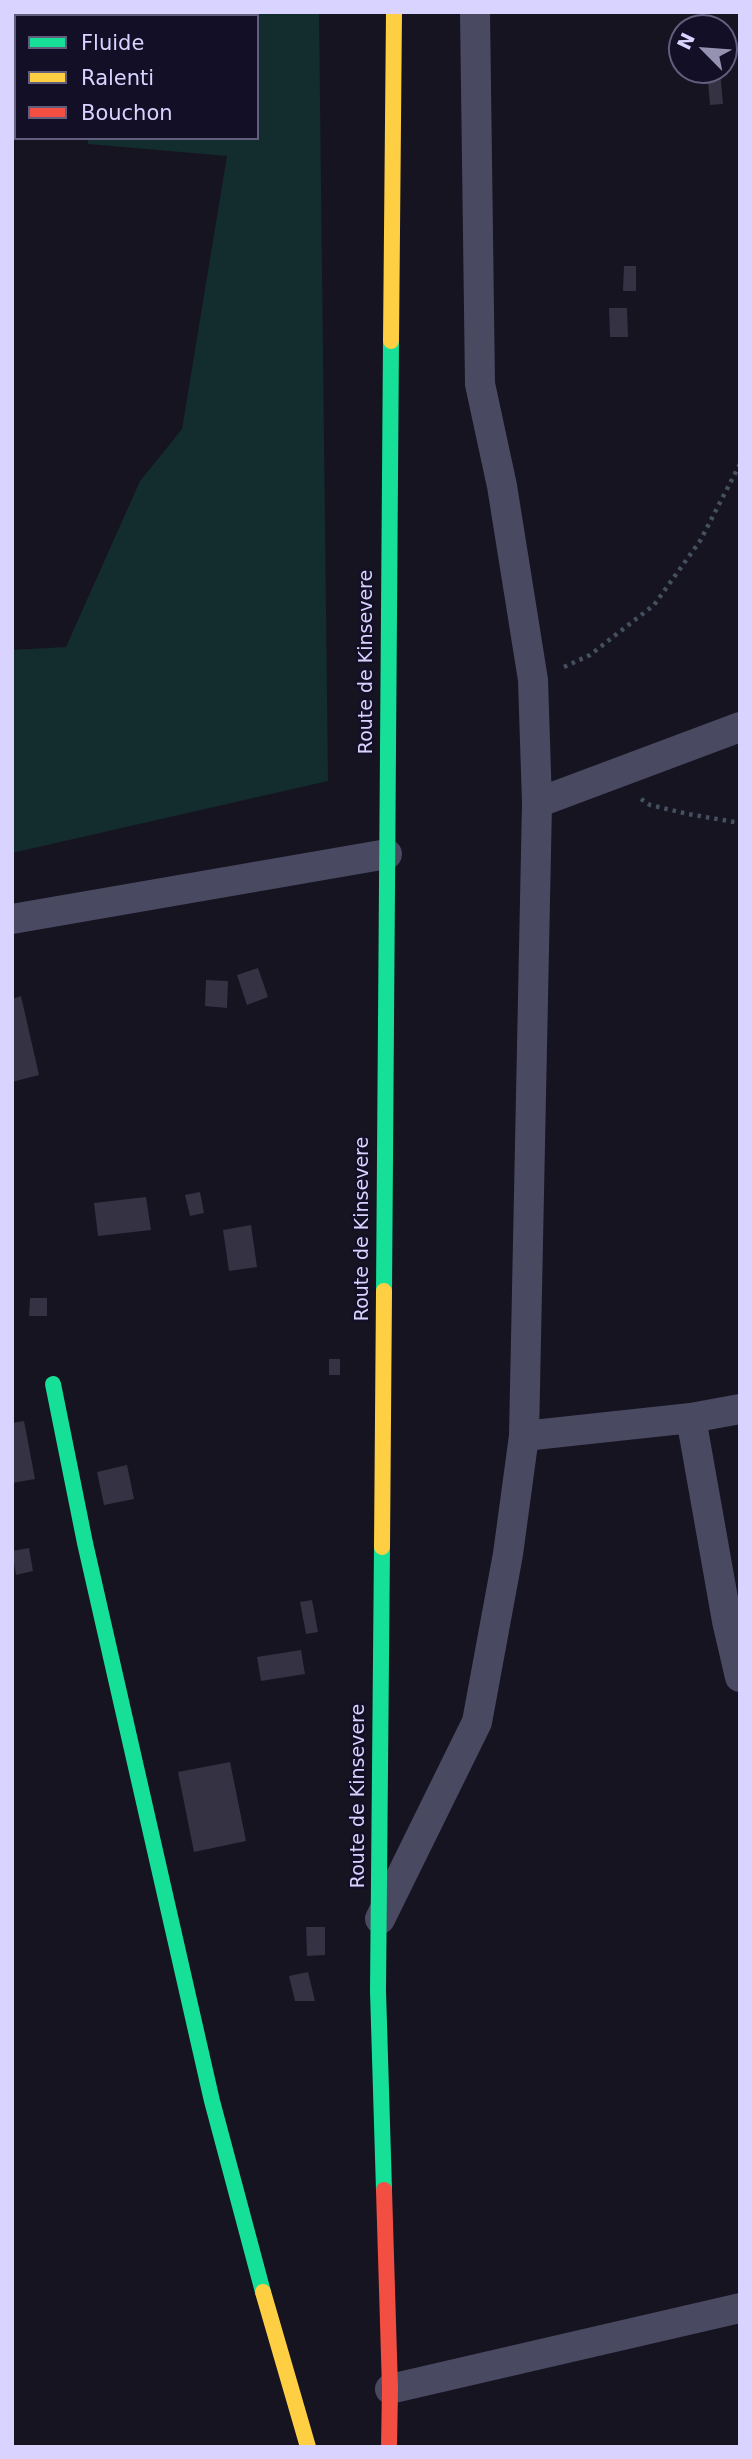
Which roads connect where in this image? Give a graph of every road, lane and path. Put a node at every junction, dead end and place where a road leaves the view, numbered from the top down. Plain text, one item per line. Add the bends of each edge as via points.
1 (394, 12) edge
2 (475, 12) edge
3 (740, 464) edge
4 (533, 680) junction
5 (740, 727) edge
6 (605, 776) junction
7 (537, 803) junction
8 (740, 823) edge
9 (387, 854) junction
10 (12, 919) edge
11 (52, 1384) dead end
12 (740, 1409) edge
13 (691, 1418) junction
14 (524, 1436) junction
15 (740, 1677) edge
16 (379, 1922) junction
17 (740, 2308) edge
18 (390, 2389) junction
19 (308, 2447) edge
20 (389, 2447) edge

1 - 9 street, Route de Kinsevere
2 - 4 street via 480,384 502,486
3 - 4 path via 700,541 654,605 590,655
4 - 7 street
5 - 6 street
6 - 7 street
6 - 8 path via 650,805
7 - 14 street
9 - 10 street
9 - 16 street, Route de Kinsevere
11 - 19 street via 212,2101
12 - 13 street
13 - 14 street
13 - 15 street
14 - 16 street via 477,1722
16 - 18 street, Route de Kinsevere
17 - 18 street
18 - 20 street, Route de Kinsevere

